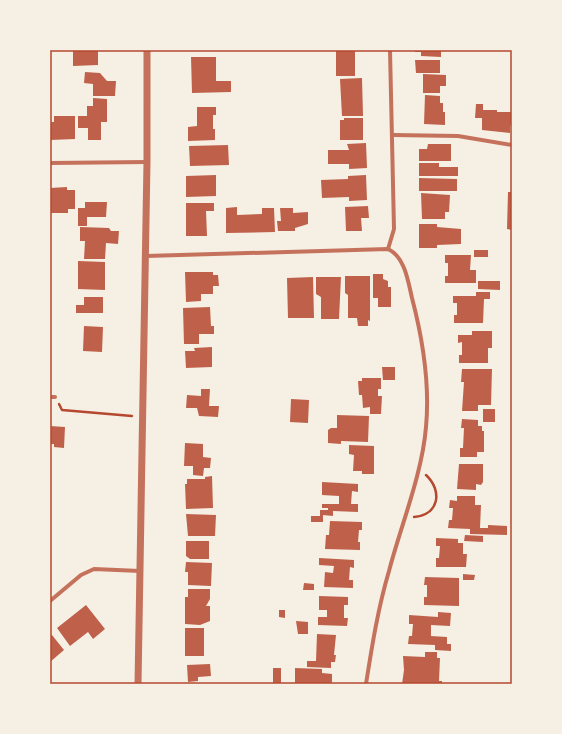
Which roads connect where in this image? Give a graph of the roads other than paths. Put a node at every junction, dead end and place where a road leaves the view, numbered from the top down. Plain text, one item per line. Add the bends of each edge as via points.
1 (147, 50) edge
2 (390, 50) edge
3 (393, 135) junction
4 (512, 145) edge
5 (147, 162) junction
6 (50, 163) edge
7 (388, 249) junction
8 (146, 256) junction
9 (50, 397) edge
10 (55, 397) road end
11 (140, 571) junction
12 (50, 601) edge
13 (138, 684) edge
14 (366, 684) edge

1 - 5 street
2 - 3 street
3 - 4 street via 458,136
3 - 7 street via 394,229
5 - 6 street
5 - 8 street
7 - 8 street
7 - 14 street via 395,252 406,273 416,314 426,372 426,429 418,468 388,573
8 - 11 street
9 - 10 street
11 - 12 street via 94,569 81,575
11 - 13 street

